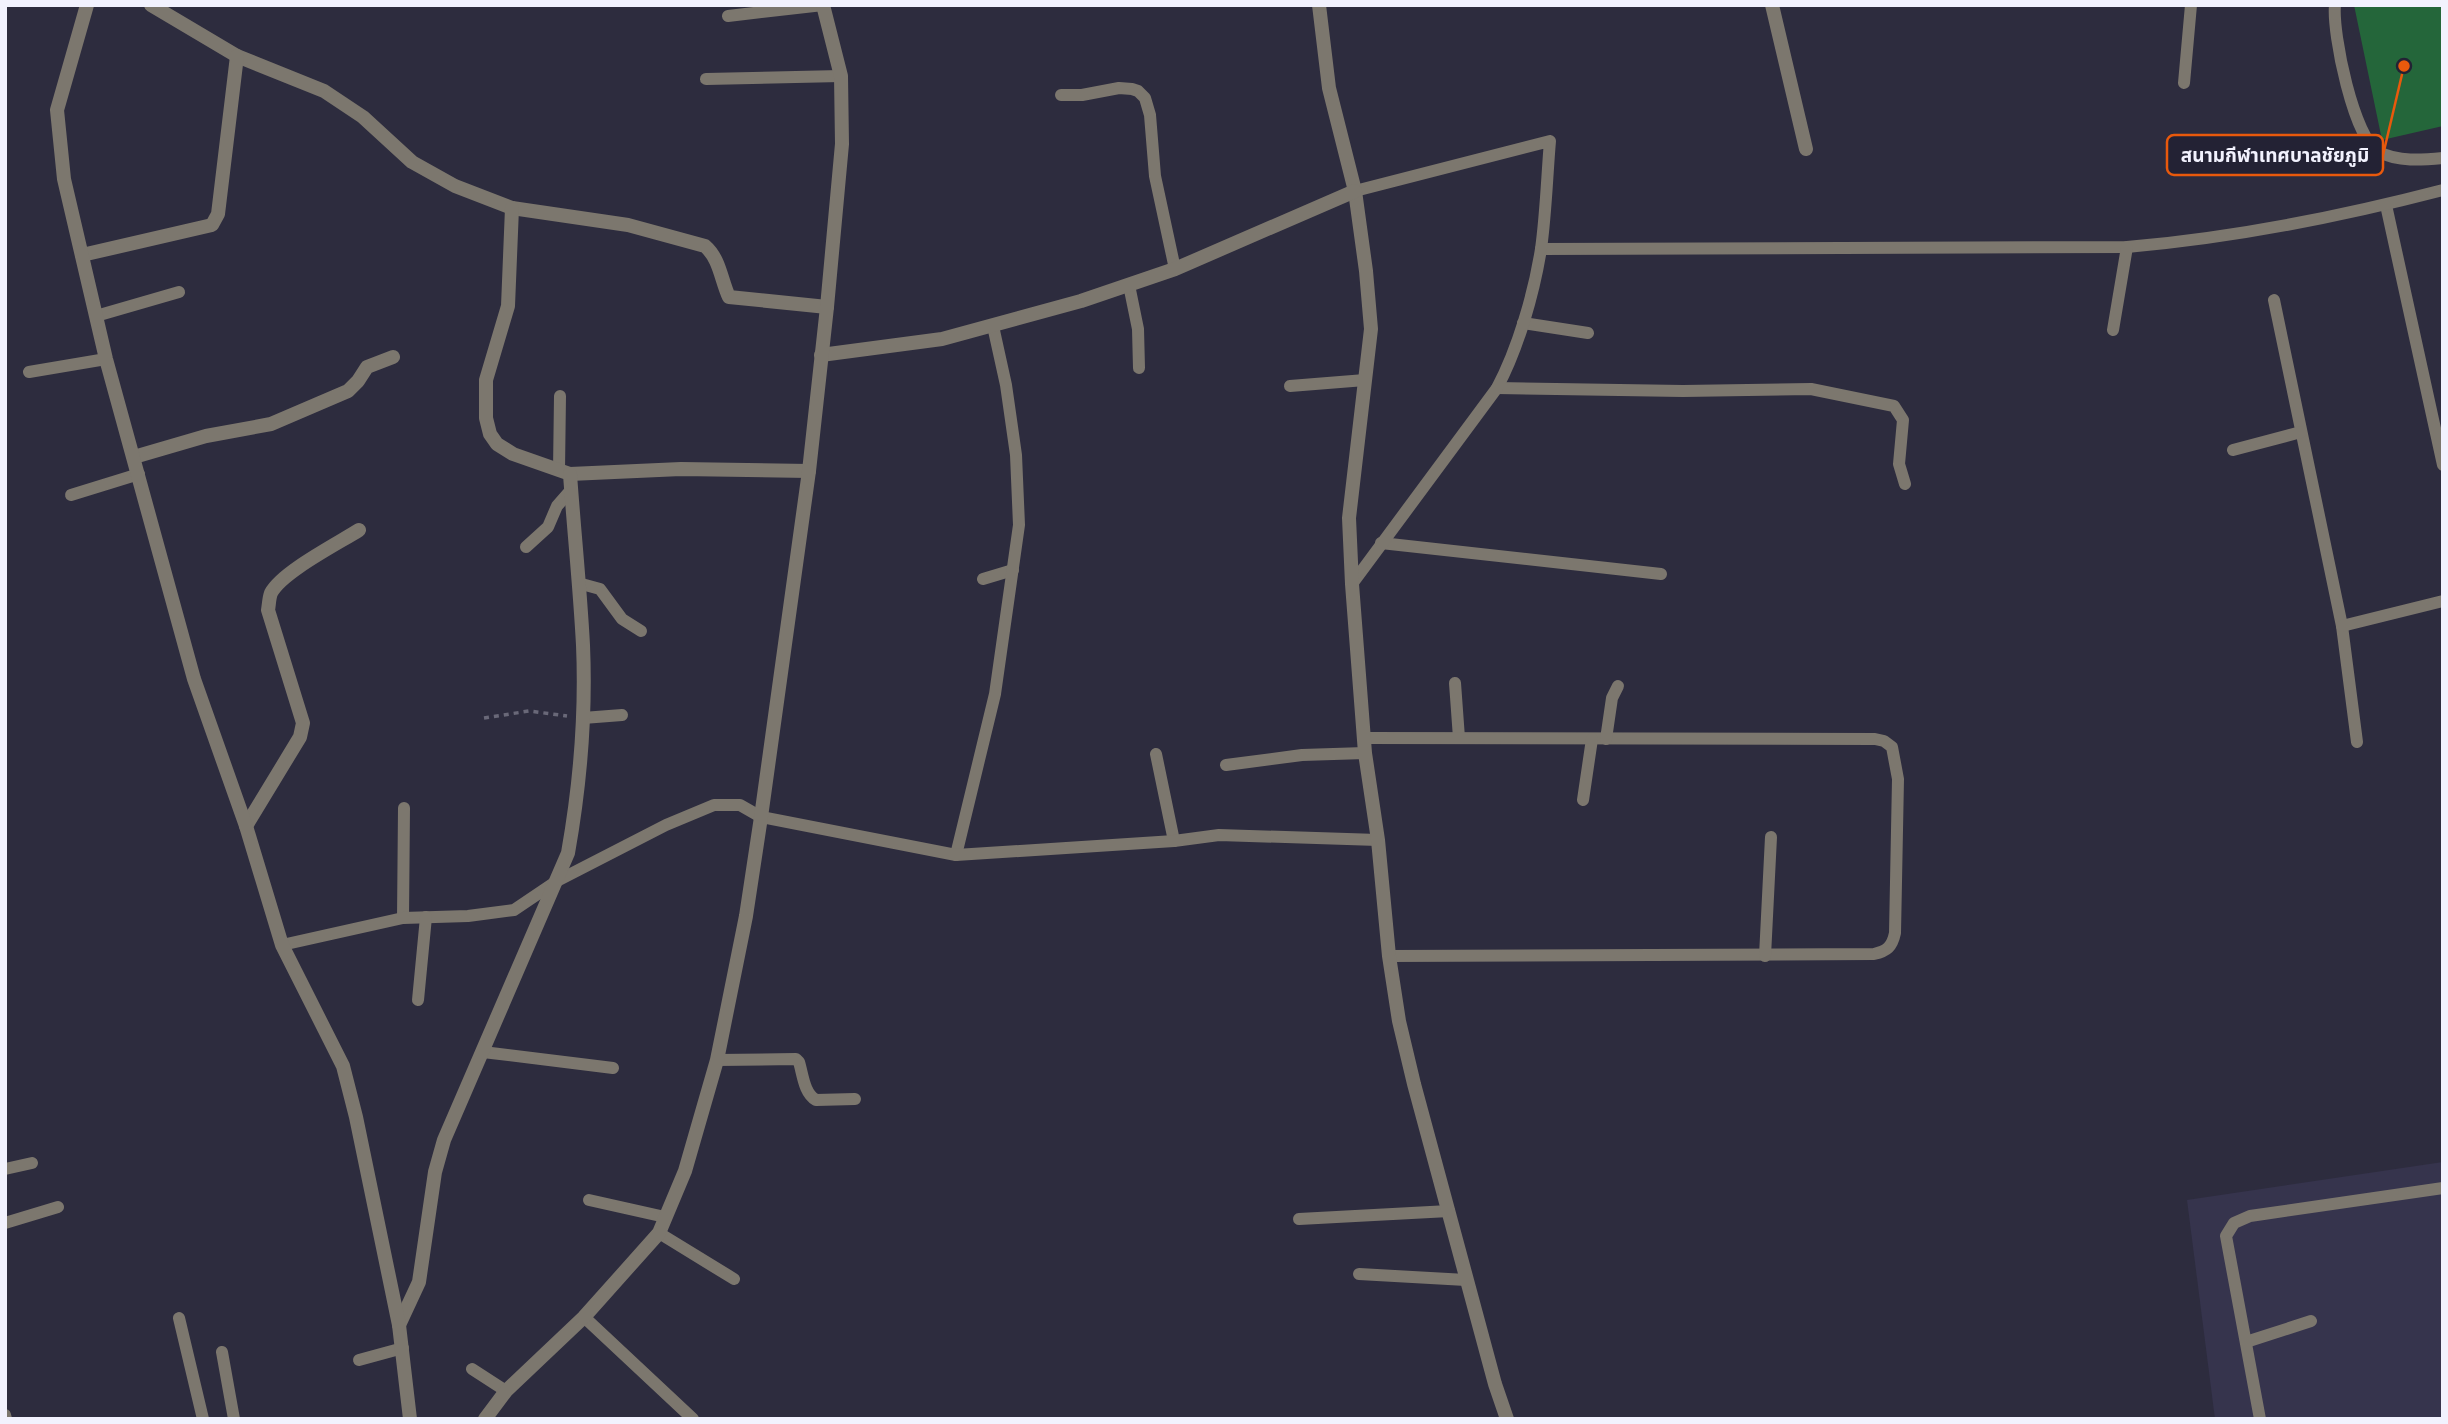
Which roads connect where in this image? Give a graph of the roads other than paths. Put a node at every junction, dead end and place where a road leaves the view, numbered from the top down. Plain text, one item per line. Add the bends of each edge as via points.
1 (87, 5) edge
2 (151, 5) edge
3 (823, 5) edge
4 (1319, 5) edge
5 (1772, 5) edge
6 (2191, 5) edge
7 (2335, 5) edge
8 (728, 16) dead end
9 (237, 56) junction
10 (841, 76) junction
11 (706, 79) dead end
12 (2184, 83) dead end
13 (1061, 95) dead end
14 (1806, 149) dead end
15 (2443, 158) edge
16 (2443, 190) edge
17 (1354, 191) junction
18 (2386, 205) junction
19 (512, 208) junction
20 (2127, 247) junction
21 (1541, 250) junction
22 (82, 255) junction
23 (1175, 269) junction
24 (1129, 285) junction
25 (180, 292) dead end
26 (2274, 300) dead end
27 (827, 307) junction
28 (96, 316) junction
29 (1523, 324) junction
30 (993, 326) junction
31 (2113, 330) dead end
32 (1588, 333) dead end
33 (821, 355) junction
34 (393, 357) dead end
35 (106, 359) junction
36 (1139, 368) dead end
37 (29, 372) dead end
38 (1365, 380) junction
39 (1290, 386) dead end
40 (1497, 388) junction
41 (560, 396) dead end
42 (2443, 398) edge
43 (2429, 401) junction
44 (2301, 432) junction
45 (2233, 450) dead end
46 (134, 457) junction
47 (2443, 465) edge
48 (809, 471) junction
49 (565, 472) junction
50 (139, 474) junction
51 (1905, 484) dead end
52 (571, 490) junction
53 (71, 495) dead end
54 (359, 530) dead end
55 (1381, 543) junction
56 (526, 547) dead end
57 (1013, 570) junction
58 (1661, 574) dead end
59 (983, 579) dead end
60 (578, 583) junction
61 (1352, 584) junction
62 (2443, 601) edge
63 (2342, 626) junction
64 (641, 631) dead end
65 (1455, 683) dead end
66 (1618, 686) dead end
67 (622, 715) dead end
68 (583, 718) junction
69 (1459, 738) junction
70 (1592, 739) junction
71 (1606, 739) junction
72 (2357, 742) dead end
73 (1365, 746) junction
74 (1156, 754) dead end
75 (1227, 765) dead end
76 (1583, 800) dead end
77 (404, 808) dead end
78 (761, 817) junction
79 (246, 826) junction
80 (1771, 837) dead end
81 (1378, 840) junction
82 (1174, 841) junction
83 (956, 855) junction
84 (557, 881) junction
85 (426, 917) junction
86 (403, 918) junction
87 (282, 945) junction
88 (1389, 956) junction
89 (1765, 957) junction
90 (418, 1000) dead end
91 (483, 1052) junction
92 (717, 1060) junction
93 (613, 1068) dead end
94 (855, 1099) dead end
95 (32, 1163) dead end
96 (5, 1169) edge
97 (2443, 1188) edge
98 (589, 1200) dead end
99 (58, 1207) dead end
100 (1449, 1211) junction
101 (665, 1217) junction
102 (1299, 1219) dead end
103 (5, 1223) edge
104 (659, 1233) junction
105 (1359, 1274) dead end
106 (734, 1279) dead end
107 (1466, 1280) junction
108 (584, 1317) junction
109 (178, 1318) dead end
110 (2311, 1321) dead end
111 (399, 1325) junction
112 (2246, 1342) junction
113 (403, 1348) junction
114 (222, 1352) dead end
115 (359, 1360) dead end
116 (472, 1368) dead end
117 (506, 1391) junction
118 (203, 1419) edge
119 (234, 1419) edge
120 (410, 1419) edge
121 (485, 1419) edge
122 (693, 1419) edge
123 (1507, 1419) edge
124 (2260, 1419) edge

1 - 22 street via 57,110 64,179
2 - 9 street
3 - 8 lane
3 - 10 street
4 - 17 street via 1329,88
5 - 14 street
6 - 12 lane
7 - 15 lane via 2340,63 2362,130 2376,151 2401,159
9 - 19 street via 324,91 363,117 412,162 455,186
9 - 22 street via 218,214 212,225
10 - 11 lane
10 - 27 street via 842,144
13 - 23 lane via 1119,88 1138,90 1145,99 1155,176
16 - 18 lane
17 - 21 lane via 1550,141
17 - 23 street
17 - 38 street via 1371,329
18 - 20 lane via 2278,227
18 - 43 lane
19 - 27 street via 628,225 705,246 717,262 729,297
19 - 49 street via 508,306 486,380 486,418 497,444
20 - 21 lane
20 - 31 lane
21 - 29 lane
22 - 28 street
23 - 24 street
24 - 30 street
24 - 36 lane via 1138,329
25 - 28 lane
26 - 44 lane
27 - 33 street
28 - 35 street
29 - 32 lane
29 - 40 lane
30 - 33 street via 942,339
30 - 57 lane via 1016,455 1019,525
33 - 48 street
34 - 46 street via 367,367 358,382 340,396 271,424 206,436
35 - 37 lane
35 - 46 street
38 - 39 lane
38 - 61 street via 1349,518
40 - 51 lane via 1811,390 1894,406 1903,420 1899,464
40 - 55 lane
41 - 49 lane
42 - 43 lane
43 - 47 lane
44 - 45 lane
44 - 63 lane
46 - 50 street
48 - 49 street
48 - 78 street
49 - 52 street
50 - 53 lane
50 - 79 street via 194,679
52 - 56 lane via 548,527
52 - 60 street
54 - 79 street via 296,569 271,595 268,610 303,723 300,737
55 - 58 lane
55 - 61 lane
57 - 59 lane
57 - 83 lane via 995,694
60 - 64 lane via 600,589 622,620
60 - 68 street
61 - 73 street
62 - 63 lane
63 - 72 lane
65 - 69 lane
66 - 71 lane
67 - 68 lane
68 - 84 street via 575,813
69 - 70 lane
69 - 73 lane
70 - 71 lane
70 - 76 lane
71 - 89 lane via 1875,739 1892,747 1898,779 1893,944 1874,954
73 - 75 lane
73 - 81 street
74 - 82 lane
77 - 86 lane
78 - 83 lane
78 - 84 lane via 740,805 714,805
78 - 92 street
79 - 87 street
80 - 89 lane
81 - 82 lane via 1219,835
81 - 88 street
82 - 83 lane
84 - 85 lane via 514,909
84 - 91 street
85 - 86 lane
85 - 90 lane
86 - 87 lane
87 - 111 street via 343,1066
88 - 89 lane
88 - 100 street via 1413,1084
91 - 93 lane
91 - 111 street via 444,1140 419,1282
92 - 94 lane via 796,1059 812,1098
92 - 101 street via 685,1171
95 - 96 lane
97 - 112 lane via 2250,1216 2234,1223 2226,1236
98 - 101 lane
99 - 103 lane
100 - 102 lane
100 - 107 street
101 - 104 street
104 - 106 lane
104 - 108 street
105 - 107 lane
107 - 123 street
108 - 117 street
108 - 122 lane
109 - 118 lane
110 - 112 lane
111 - 113 street
112 - 124 lane
113 - 115 lane
113 - 120 street
114 - 119 lane
116 - 117 lane
117 - 121 street

